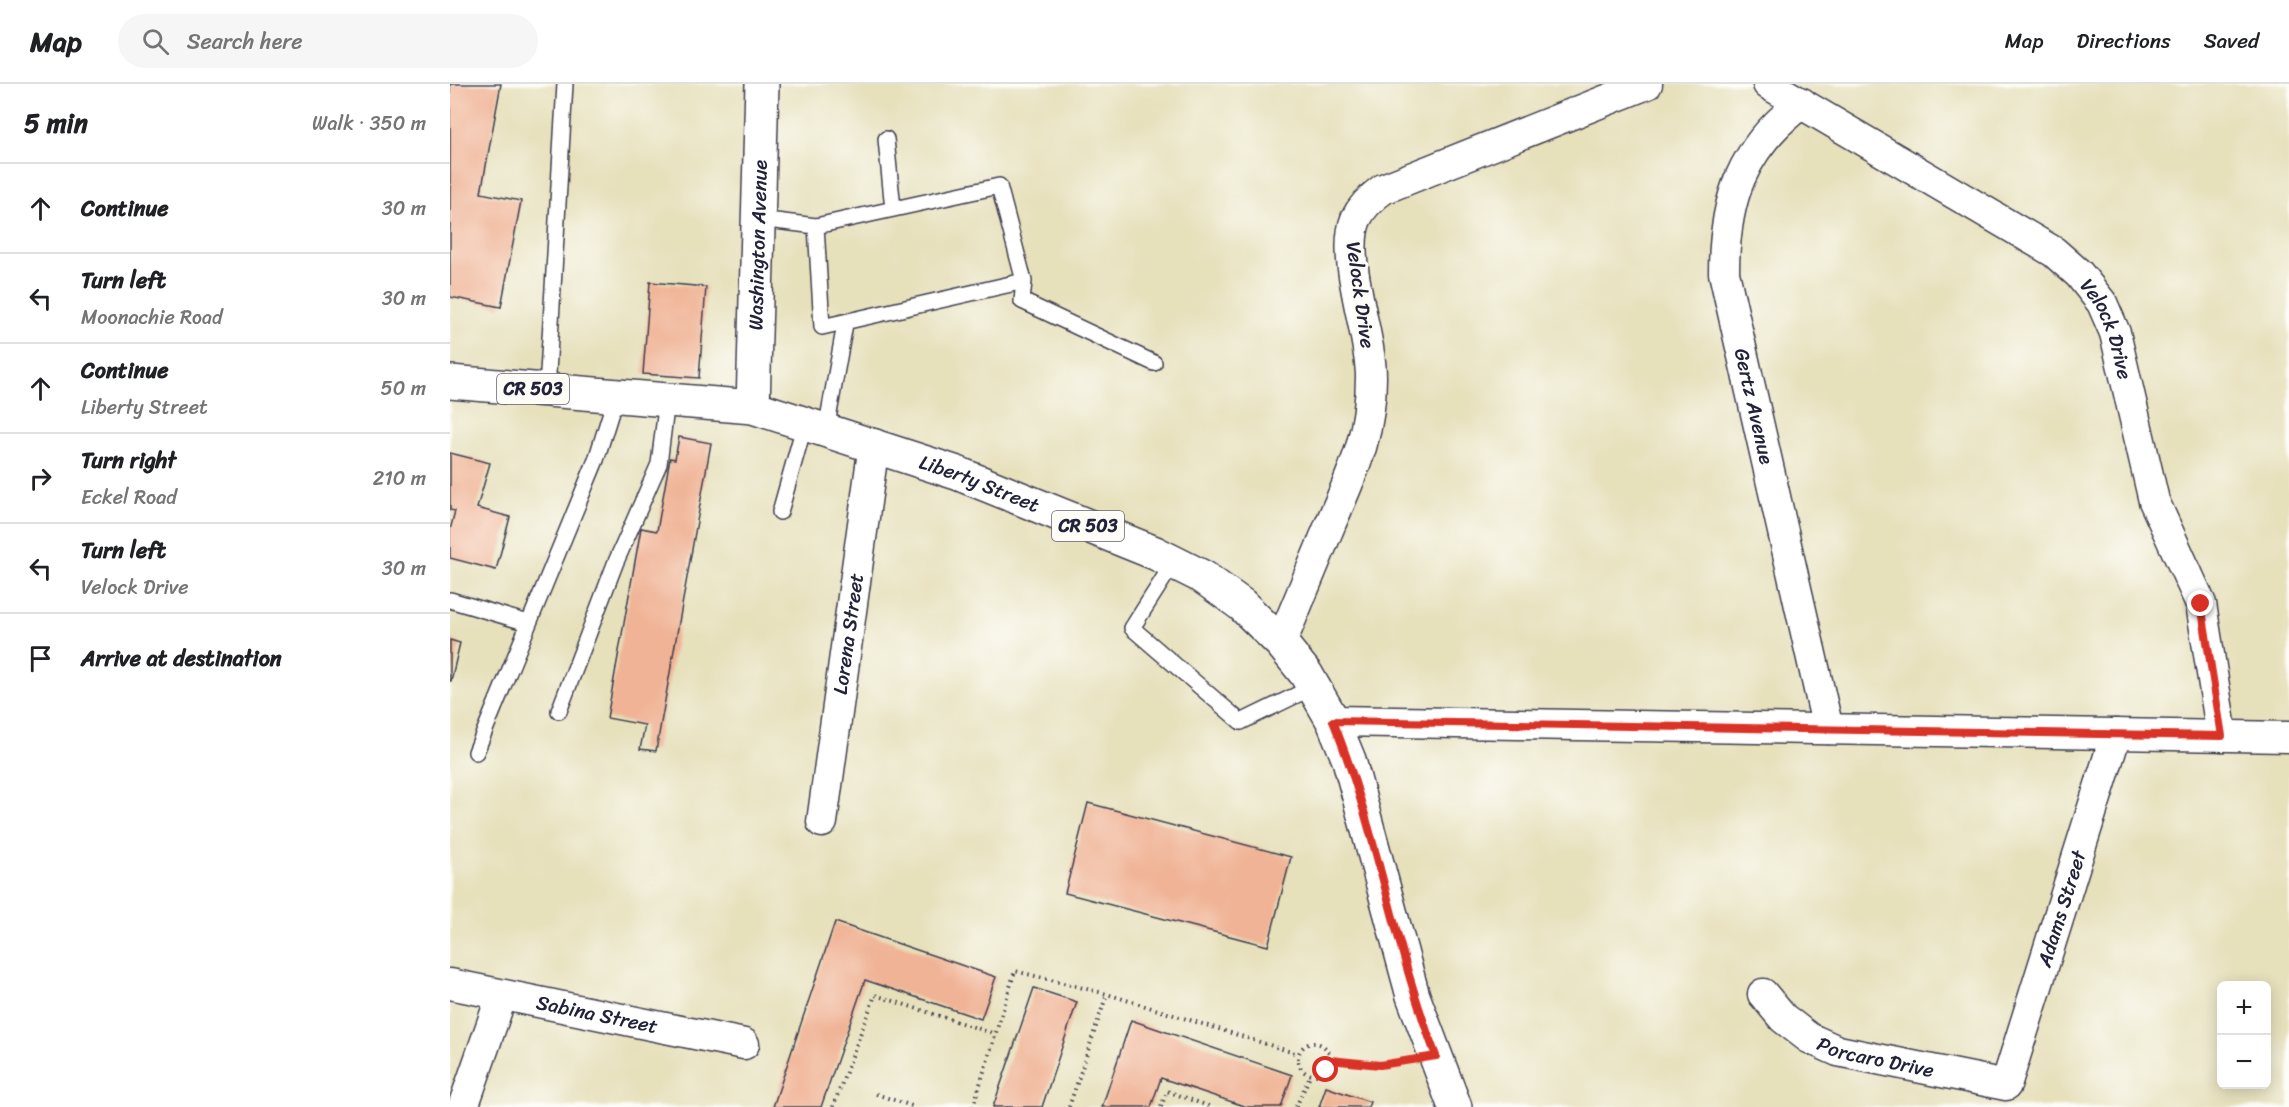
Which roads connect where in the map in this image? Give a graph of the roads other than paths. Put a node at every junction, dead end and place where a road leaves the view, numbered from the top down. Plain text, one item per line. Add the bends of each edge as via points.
1 (565, 84) edge
2 (762, 84) edge
3 (1647, 84) edge
4 (1768, 84) edge
5 (1802, 103) junction
6 (886, 139) dead end
7 (892, 209) junction
8 (759, 219) junction
9 (816, 226) junction
10 (1024, 281) junction
11 (845, 324) junction
12 (1154, 363) dead end
13 (450, 382) edge
14 (547, 390) junction
15 (616, 396) junction
16 (667, 400) junction
17 (753, 407) junction
18 (815, 426) junction
19 (874, 444) junction
20 (780, 512) dead end
21 (1174, 562) junction
22 (450, 600) edge
23 (528, 623) junction
24 (1281, 643) junction
25 (1313, 687) junction
26 (559, 711) dead end
27 (1333, 721) junction
28 (1828, 729) junction
29 (2116, 734) junction
30 (2222, 736) junction
31 (2289, 737) edge
32 (476, 752) dead end
33 (822, 822) dead end
34 (450, 984) edge
35 (1762, 994) dead end
36 (502, 995) junction
37 (744, 1044) dead end
38 (2006, 1085) joint
39 (464, 1107) edge
40 (1455, 1107) edge

1 - 14 lane
2 - 8 main road, Washington Avenue
3 - 24 street, Velock Drive via 1383,189 1367,202 1351,237 1371,362 1364,445
4 - 5 street, Velock Drive
5 - 28 street, Gertz Avenue via 1765,136 1744,167 1730,202 1724,235 1724,273
5 - 30 street, Velock Drive via 2054,252 2079,273 2102,303 2115,333 2154,501 2201,604
6 - 7 lane
7 - 9 lane
7 - 10 lane via 999,186
8 - 9 lane
8 - 17 main road, Washington Avenue
9 - 11 lane via 822,327
10 - 11 lane
10 - 12 lane via 1022,301
11 - 18 lane
13 - 14 main road, Liberty Street / CR 503
14 - 15 main road, Liberty Street / CR 503
15 - 16 main road, Liberty Street / CR 503
15 - 23 lane via 596,460
16 - 17 main road, Liberty Street / CR 503
16 - 26 lane via 659,464 615,564
17 - 18 main road, Liberty Street / CR 503
18 - 19 main road, Liberty Street / CR 503
18 - 20 lane
19 - 21 main road, Liberty Street / CR 503 via 968,477
19 - 33 street, Lorena Street
21 - 24 main road, Liberty Street / CR 503 via 1242,605
21 - 25 lane via 1132,628 1241,722
22 - 23 lane
23 - 32 lane
24 - 25 main road, Liberty Street / CR 503
25 - 27 main road, Liberty Street / CR 503
27 - 28 street
27 - 40 main road, Liberty Street / CR 503 via 1349,760 1413,996
28 - 29 street
29 - 30 street
29 - 38 street, Adams Street
30 - 31 street
34 - 36 street, Sabina Street
35 - 38 street, Porcaro Drive via 1791,1025 1839,1051
36 - 37 street, Sabina Street
36 - 39 street

